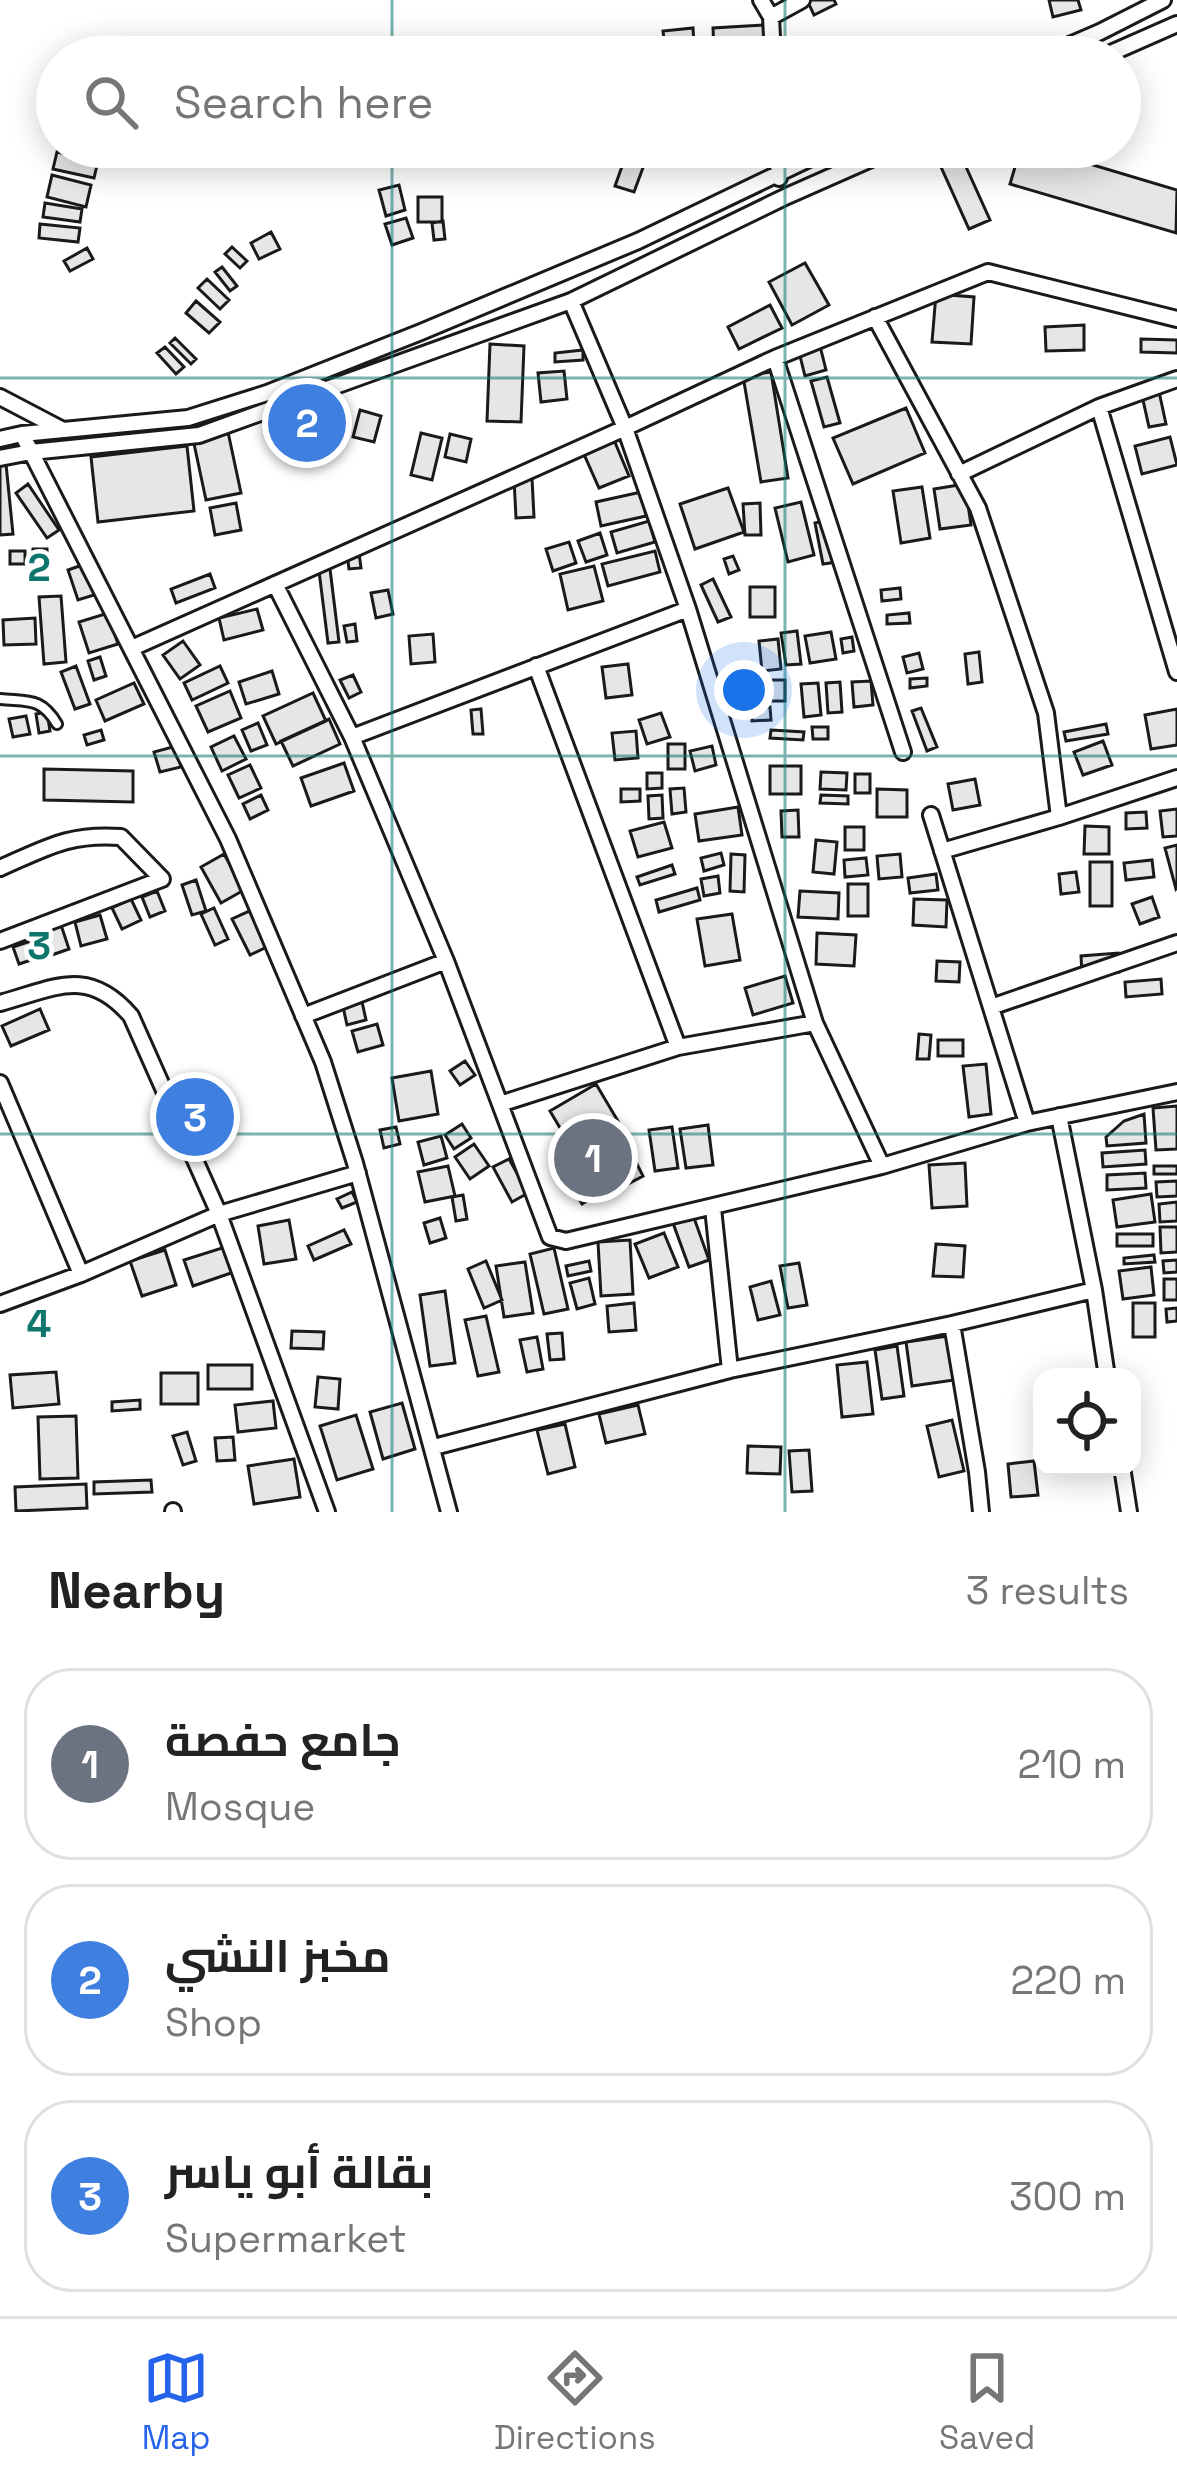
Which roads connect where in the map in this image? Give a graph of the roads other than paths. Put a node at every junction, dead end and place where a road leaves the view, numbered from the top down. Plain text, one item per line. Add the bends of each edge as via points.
1 (761, 0) edge
2 (802, 0) edge
3 (1163, 0) edge
4 (771, 17) junction
5 (1177, 24) edge
6 (772, 36) edge
7 (1091, 36) edge
8 (1141, 40) edge
9 (778, 168) edge
10 (790, 168) edge
11 (850, 168) edge
12 (778, 174) junction
13 (787, 196) junction
14 (572, 301) junction
15 (875, 317) junction
16 (1177, 319) edge
17 (775, 358) junction
18 (1177, 379) edge
19 (0, 397) edge
20 (1099, 407) junction
21 (625, 428) junction
22 (63, 430) junction
23 (22, 434) junction
24 (0, 439) edge
25 (31, 452) junction
26 (0, 458) edge
27 (959, 473) junction
28 (275, 584) junction
29 (688, 608) junction
30 (132, 648) junction
31 (536, 666) junction
32 (1177, 673) edge
33 (0, 699) edge
34 (57, 724) dead end
35 (352, 736) junction
36 (903, 752) dead end
37 (1177, 778) edge
38 (931, 815) dead end
39 (1059, 817) junction
40 (942, 851) junction
41 (0, 868) edge
42 (0, 941) edge
43 (1177, 943) edge
44 (446, 961) junction
45 (0, 1003) edge
46 (991, 1007) junction
47 (304, 1016) junction
48 (815, 1023) junction
49 (678, 1047) junction
50 (0, 1083) edge
51 (1177, 1092) edge
52 (500, 1104) junction
53 (1059, 1116) junction
54 (1027, 1123) junction
55 (882, 1166) junction
56 (358, 1173) junction
57 (713, 1208) junction
58 (220, 1214) junction
59 (81, 1274) junction
60 (1094, 1290) junction
61 (0, 1304) edge
62 (952, 1324) junction
63 (1106, 1368) edge
64 (730, 1370) junction
65 (434, 1447) junction
66 (1123, 1476) edge
67 (327, 1512) edge
68 (449, 1512) edge
69 (981, 1512) edge
70 (1129, 1512) edge

1 - 4 street
2 - 4 street
3 - 7 street
4 - 6 street
5 - 8 street
9 - 12 street
10 - 12 street
11 - 13 street
12 - 13 street
12 - 22 street via 616,250 267,393 188,418
13 - 14 street
14 - 21 street
14 - 25 street via 199,435
15 - 16 street via 988,272
15 - 17 street
15 - 27 street
17 - 21 street
17 - 36 street
18 - 20 street
19 - 22 street
20 - 27 street
20 - 32 street
21 - 28 street
21 - 29 street
22 - 23 street
23 - 24 street
23 - 25 street
25 - 26 street
25 - 30 street
27 - 39 street via 1046,713
28 - 30 street
28 - 35 street
29 - 31 street
29 - 48 street
30 - 47 street via 228,839
31 - 35 street
31 - 49 street
33 - 34 lane via 33,701
35 - 44 street
37 - 39 street
38 - 40 street
39 - 40 street
40 - 46 street
41 - 42 street via 93,835 121,837 162,879
43 - 46 street
44 - 47 street
44 - 52 street
45 - 58 street via 77,982 118,1000
46 - 54 street
47 - 56 street
48 - 49 street
48 - 55 street
49 - 52 street
50 - 59 street
51 - 53 street
52 - 57 street via 550,1237
53 - 54 street
53 - 60 street
54 - 55 street
55 - 57 street
56 - 58 street
56 - 65 street
57 - 64 street
58 - 59 street
58 - 67 street
59 - 61 street
60 - 62 street
60 - 63 street
62 - 64 street
62 - 69 street
64 - 65 street
65 - 68 street
66 - 70 street

